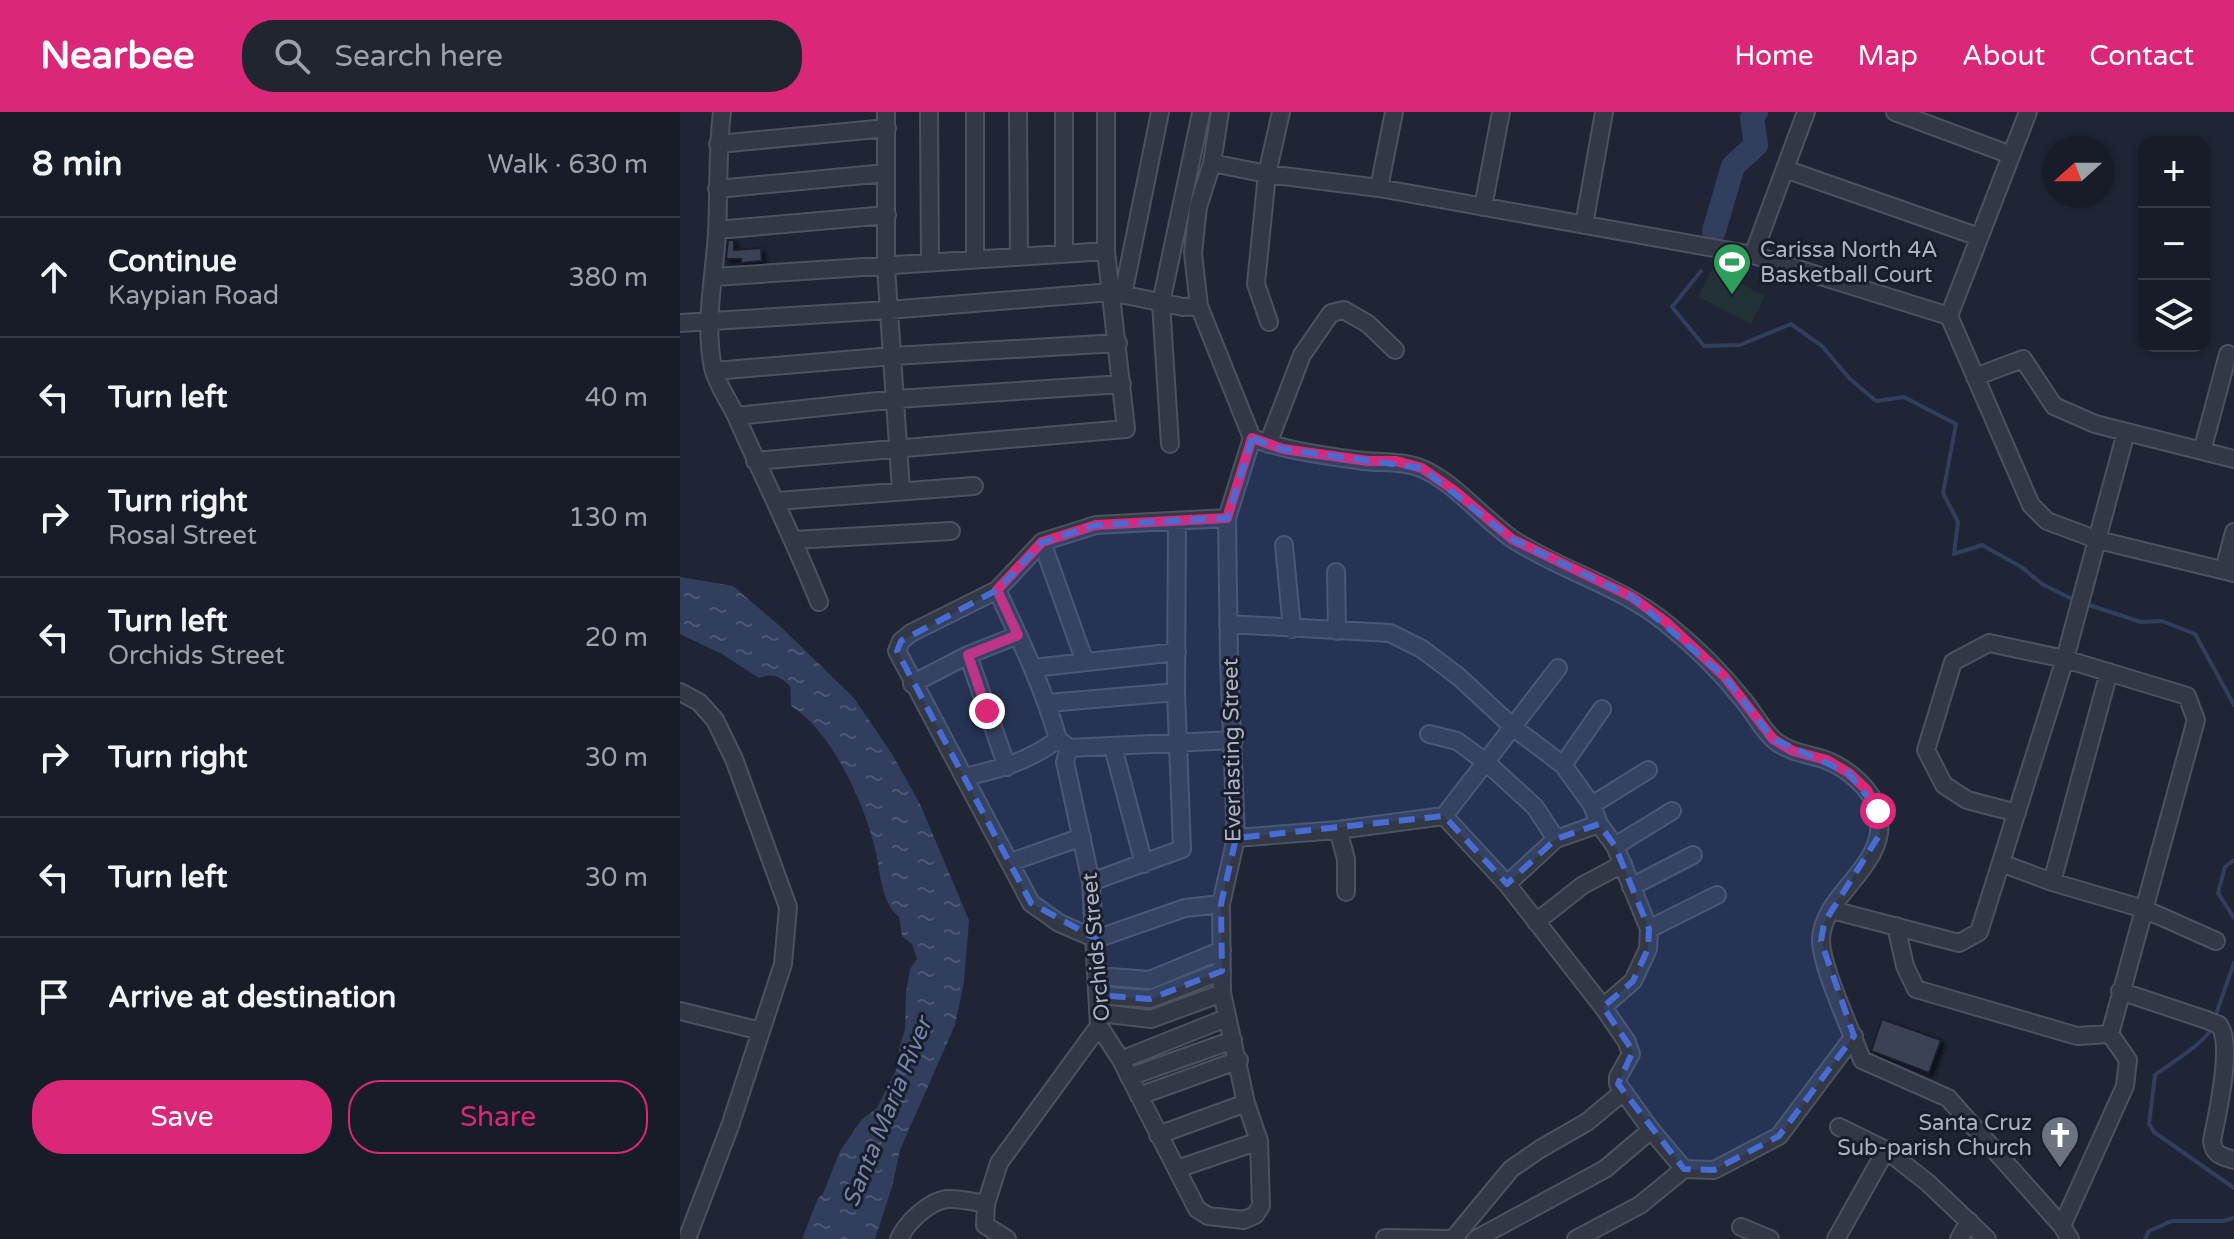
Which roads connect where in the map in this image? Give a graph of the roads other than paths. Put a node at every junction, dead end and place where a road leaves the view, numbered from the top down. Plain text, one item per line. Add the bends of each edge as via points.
1 (722, 112) edge
2 (929, 112) edge
3 (975, 112) edge
4 (1018, 112) edge
5 (1064, 112) edge
6 (1106, 112) edge
7 (1160, 112) edge
8 (1220, 112) edge
9 (1281, 112) edge
10 (1394, 112) edge
11 (1501, 112) edge
12 (1604, 112) edge
13 (1806, 112) edge
14 (1895, 112) edge
15 (2028, 112) edge
16 (1201, 113) edge
17 (1918, 116) edge
18 (886, 120) edge
19 (718, 144) junction
20 (2011, 155) junction
21 (1212, 163) junction
22 (1785, 169) junction
23 (886, 173) junction
24 (1267, 174) junction
25 (1379, 188) junction
26 (717, 189) junction
27 (1483, 207) junction
28 (887, 215) junction
29 (1584, 225) junction
30 (717, 230) junction
31 (1979, 237) junction
32 (1106, 251) junction
33 (1064, 252) junction
34 (1019, 255) junction
35 (1753, 255) junction
36 (975, 259) junction
37 (930, 261) junction
38 (886, 267) junction
39 (714, 277) junction
40 (1117, 294) junction
41 (1161, 303) junction
42 (1199, 306) junction
43 (888, 310) junction
44 (1949, 316) junction
45 (708, 321) junction
46 (1269, 322) dead end
47 (680, 323) edge
48 (1118, 343) junction
49 (1395, 350) dead end
50 (2228, 354) dead end
51 (893, 356) junction
52 (714, 371) junction
53 (1975, 377) junction
54 (1122, 384) junction
55 (897, 399) junction
56 (737, 416) junction
57 (2126, 432) junction
58 (1260, 441) junction
59 (1170, 444) dead end
60 (897, 447) junction
61 (2202, 451) junction
62 (2234, 459) edge
63 (755, 461) junction
64 (974, 486) dead end
65 (901, 490) junction
66 (777, 501) junction
67 (1227, 518) junction
68 (1177, 522) junction
69 (951, 531) dead end
70 (2234, 532) edge
71 (794, 540) junction
72 (2098, 540) junction
73 (1042, 542) junction
74 (1284, 545) dead end
75 (2229, 571) edge
76 (1336, 572) dead end
77 (997, 590) junction
78 (819, 602) dead end
79 (1228, 624) junction
80 (1292, 629) junction
81 (1337, 631) junction
82 (1018, 635) junction
83 (1177, 652) junction
84 (968, 655) junction
85 (2065, 659) junction
86 (1085, 662) junction
87 (1033, 668) junction
88 (1558, 668) dead end
89 (2109, 672) junction
90 (912, 684) junction
91 (680, 692) edge
92 (1176, 692) junction
93 (1048, 703) junction
94 (1602, 709) dead end
95 (1514, 728) junction
96 (1429, 734) dead end
97 (1234, 740) junction
98 (1179, 742) junction
99 (1063, 743) junction
100 (1113, 747) junction
101 (1487, 763) junction
102 (1563, 765) junction
103 (1007, 767) junction
104 (1648, 770) dead end
105 (965, 777) junction
106 (1592, 805) junction
107 (1672, 811) dead end
108 (2017, 813) junction
109 (1444, 816) junction
110 (1599, 824) junction
111 (1338, 830) junction
112 (1082, 837) junction
113 (1236, 838) junction
114 (1556, 839) junction
115 (1615, 846) junction
116 (1693, 855) dead end
117 (1011, 862) junction
118 (2001, 863) junction
119 (1144, 864) junction
120 (1623, 864) junction
121 (1091, 882) junction
122 (2052, 882) junction
123 (1507, 884) junction
124 (1631, 887) junction
125 (1346, 892) dead end
126 (1717, 895) dead end
127 (1221, 904) junction
128 (2144, 909) junction
129 (1832, 910) junction
130 (1536, 922) junction
131 (1896, 926) junction
132 (1649, 929) junction
133 (1096, 939) junction
134 (2216, 941) dead end
135 (1222, 950) junction
136 (1222, 971) junction
137 (1098, 976) junction
138 (2120, 991) junction
139 (1222, 993) junction
140 (1098, 995) junction
141 (1603, 1007) junction
142 (680, 1011) edge
143 (1226, 1018) junction
144 (1100, 1019) junction
145 (761, 1031) junction
146 (2110, 1034) junction
147 (1854, 1036) junction
148 (1233, 1040) junction
149 (2232, 1056) edge
150 (1121, 1060) junction
151 (1239, 1060) junction
152 (1129, 1077) junction
153 (1623, 1092) junction
154 (1139, 1096) junction
155 (1246, 1103) junction
156 (1839, 1127) dead end
157 (1651, 1130) junction
158 (1158, 1135) junction
159 (1259, 1141) junction
160 (1886, 1150) junction
161 (2234, 1160) edge
162 (1177, 1169) junction
163 (1684, 1169) junction
164 (986, 1204) junction
165 (1255, 1215) joint
166 (1969, 1221) junction
167 (1741, 1227) dead end
168 (686, 1231) edge
169 (982, 1232) edge
170 (2066, 1233) edge
171 (1385, 1238) edge
172 (899, 1239) edge
173 (1007, 1239) edge
174 (1453, 1239) edge
175 (1476, 1239) edge
176 (1576, 1239) edge
177 (1770, 1239) edge
178 (1836, 1239) edge
179 (1959, 1239) edge
180 (1987, 1239) edge

1 - 19 street
2 - 37 street
3 - 36 street
4 - 34 street
5 - 33 street
6 - 32 street
7 - 40 street
8 - 21 street
9 - 24 street
10 - 25 street
11 - 27 street
12 - 29 street
13 - 22 street
14 - 17 street
15 - 20 street
16 - 41 street
17 - 20 street
18 - 19 street
18 - 23 street
19 - 26 street
20 - 31 street
21 - 24 street
21 - 42 street via 1198,207 1193,253
22 - 31 street
22 - 35 street
23 - 26 street
23 - 28 street
24 - 25 street
24 - 46 street via 1256,284
25 - 27 street
26 - 30 street
27 - 29 street
28 - 30 street
28 - 38 street
29 - 35 street
30 - 39 street
31 - 44 street
32 - 33 street
32 - 40 street
33 - 34 street
34 - 36 street
35 - 44 street
36 - 37 street
37 - 38 street
38 - 39 street
38 - 43 street
39 - 45 street
40 - 41 street
40 - 43 street
40 - 48 street
41 - 42 street
41 - 59 street
42 - 58 street
43 - 45 street
43 - 51 street
44 - 53 street
45 - 47 street
45 - 52 street
48 - 51 street
48 - 54 street
49 - 58 street, Everlasting Street via 1344,310 1331,313 1302,355
50 - 61 street
51 - 52 street
51 - 55 street
52 - 56 street
53 - 57 street via 2023,359 2054,406
53 - 72 street via 2031,505 2047,521
54 - 55 street
54 - 60 street via 1126,429
55 - 56 street
55 - 60 street
56 - 63 street
57 - 61 street
57 - 72 street
58 - 67 street, Everlasting Street
58 - 129 street via 1422,468 1512,539 1632,597 1666,622 1724,676 1773,739 1827,760 1867,790 1878,811 1880,834 1871,857
60 - 63 street
60 - 65 street
61 - 62 street
63 - 66 street
64 - 65 street
65 - 66 street
66 - 71 street
67 - 68 street
67 - 79 street, Everlasting Street
68 - 73 street via 1096,525
68 - 83 street
69 - 71 street
70 - 75 street
71 - 78 street
72 - 75 street
72 - 85 street
73 - 77 street
73 - 86 street
74 - 80 street
76 - 81 street
77 - 82 street, Orchids Street
77 - 90 street via 901,641 897,651
79 - 80 street
79 - 97 street, Everlasting Street
80 - 81 street
81 - 95 street via 1390,633 1422,649
82 - 84 street
82 - 87 street, Orchids Street
83 - 86 street
83 - 92 street
84 - 90 street
84 - 103 street
85 - 89 street
85 - 108 street
85 - 108 street via 1989,643 1953,662 1948,676 1926,750 1944,785 1967,800
86 - 87 street
87 - 93 street, Orchids Street
88 - 95 street
89 - 122 street
89 - 128 street via 2187,696 2196,720
90 - 105 street
91 - 145 street via 699,702 715,720 788,907 783,964
92 - 93 street
92 - 98 street
93 - 99 street, Orchids Street
94 - 102 street
95 - 101 street
95 - 102 street
96 - 101 street via 1457,741
97 - 98 street
97 - 113 street, Everlasting Street
98 - 100 street
98 - 119 street via 1182,849
99 - 100 street
99 - 103 street
99 - 112 street, Orchids Street
100 - 119 street
101 - 109 street
101 - 114 street via 1535,807
102 - 106 street
103 - 105 street
104 - 106 street
105 - 117 street
106 - 110 street
107 - 115 street
108 - 118 street
109 - 111 street
109 - 123 street
110 - 114 street
110 - 115 street
111 - 113 street
111 - 125 street via 1346,859
112 - 117 street
112 - 121 street, Orchids Street
113 - 127 street, Everlasting Street
114 - 123 street
115 - 120 street
116 - 124 street
117 - 133 street via 1031,903
118 - 122 street
118 - 131 street via 1979,932 1959,943
119 - 121 street
120 - 124 street
120 - 130 street via 1583,885
121 - 133 street, Orchids Street
122 - 128 street
123 - 130 street
124 - 132 street
126 - 132 street
127 - 133 street via 1185,908
127 - 135 street, Everlasting Street
128 - 134 street
128 - 138 street
129 - 131 street
129 - 147 street via 1821,941
130 - 141 street
131 - 146 street via 1916,989 2077,1036
132 - 141 street via 1648,949 1633,981
133 - 137 street, Orchids Street
135 - 136 street, Everlasting Street
135 - 137 street via 1150,980
136 - 139 street, Everlasting Street
136 - 140 street via 1150,999
137 - 140 street, Orchids Street
138 - 146 street
138 - 149 street via 2213,1023 2226,1035
139 - 143 street, Everlasting Street
139 - 144 street via 1151,1019
140 - 144 street, Orchids Street
141 - 153 street via 1630,1047 1618,1077
142 - 145 street
143 - 148 street, Everlasting Street
143 - 150 street
144 - 150 street, Orchids Street
144 - 164 street via 999,1163
145 - 168 street via 730,1126
146 - 170 street via 2128,1060 2125,1086
147 - 163 street via 1779,1136 1714,1170
147 - 170 street via 1862,1060 1948,1098
148 - 151 street, Everlasting Street
148 - 152 street
149 - 161 street via 2212,1141 2218,1156
150 - 152 street, Orchids Street
151 - 154 street
151 - 155 street, Everlasting Street
152 - 154 street, Orchids Street
153 - 157 street
153 - 174 street via 1587,1122 1511,1169
154 - 158 street, Orchids Street
155 - 158 street
155 - 159 street, Everlasting Street
156 - 160 street
157 - 163 street
157 - 175 street via 1605,1169
158 - 162 street, Orchids Street
159 - 162 street
159 - 165 street, Everlasting Street via 1261,1206
160 - 166 street
160 - 178 street
162 - 165 street, Orchids Street via 1197,1209 1208,1216 1244,1220
163 - 176 street via 1640,1205
164 - 169 street
164 - 172 street via 944,1199 922,1212
166 - 179 street
166 - 180 street
167 - 177 street
169 - 173 street
171 - 174 street

